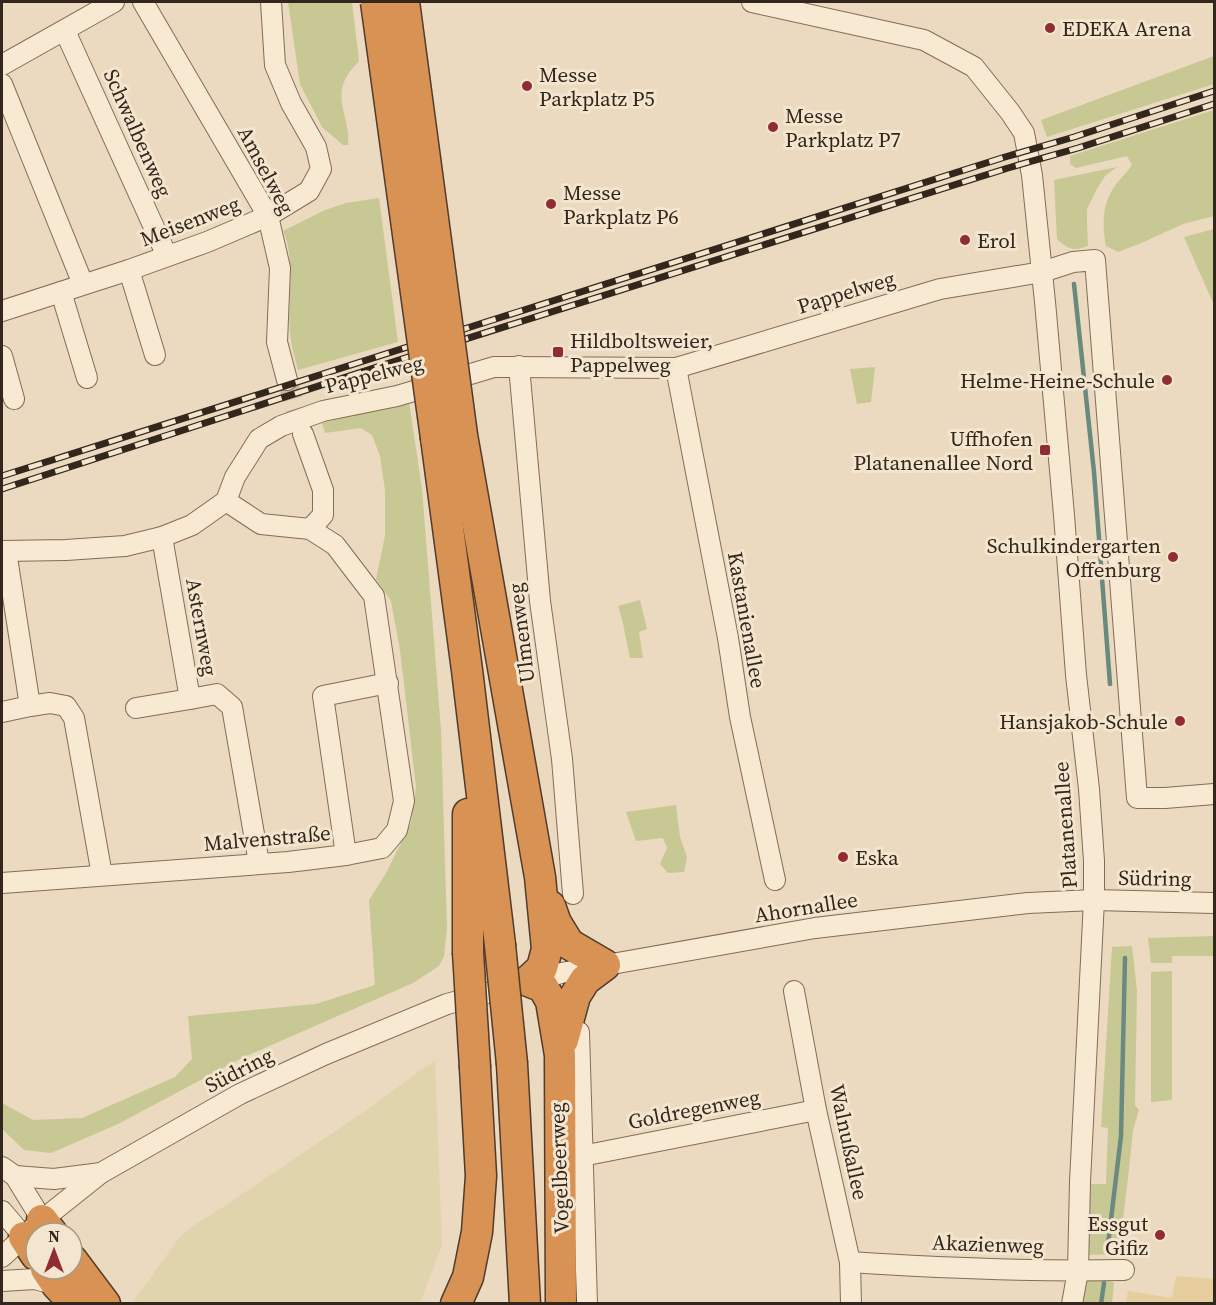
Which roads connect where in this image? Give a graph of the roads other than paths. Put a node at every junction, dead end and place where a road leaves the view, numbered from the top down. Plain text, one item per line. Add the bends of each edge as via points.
1 (114, 2) edge
2 (143, 2) edge
3 (271, 2) edge
4 (376, 2) edge
5 (404, 2) edge
6 (752, 2) edge
7 (65, 30) junction
8 (2, 66) edge
9 (2, 84) edge
10 (268, 216) junction
11 (167, 256) junction
12 (129, 270) junction
13 (1042, 272) junction
14 (83, 284) junction
15 (61, 292) junction
16 (4, 304) edge
17 (155, 355) dead end
18 (2, 356) edge
19 (519, 366) junction
20 (676, 368) junction
21 (87, 378) dead end
22 (287, 380) tunnel mouth
23 (14, 399) dead end
24 (303, 434) tunnel mouth
25 (449, 436) junction
26 (226, 501) junction
27 (310, 529) junction
28 (162, 537) junction
29 (4, 551) edge
30 (467, 670) junction
31 (388, 683) junction
32 (190, 699) junction
33 (30, 706) junction
34 (135, 708) dead end
35 (2, 712) edge
36 (1215, 794) edge
37 (346, 855) junction
38 (259, 863) junction
39 (102, 875) junction
40 (540, 877) junction
41 (775, 880) dead end
42 (2, 884) edge
43 (573, 894) dead end
44 (1094, 900) junction
45 (1215, 903) edge
46 (605, 965) junction
47 (528, 981) junction
48 (794, 991) dead end
49 (579, 1032) dead end
50 (560, 1055) junction
51 (816, 1110) junction
52 (582, 1156) junction
53 (8, 1172) edge
54 (101, 1173) junction
55 (2, 1211) edge
56 (31, 1221) edge
57 (53, 1221) edge
58 (24, 1226) edge
59 (24, 1244) edge
60 (2, 1257) edge
61 (850, 1262) junction
62 (1124, 1270) dead end
63 (1078, 1271) junction
64 (84, 1276) edge
65 (2, 1281) edge
66 (59, 1286) edge
67 (105, 1304) edge
68 (456, 1304) edge
69 (525, 1304) edge
70 (561, 1304) edge
71 (586, 1304) edge
72 (851, 1304) edge
73 (1072, 1304) edge

1 - 7 street
2 - 10 street, Amselweg
3 - 10 street, Meisenweg via 274,65 316,147 321,169 309,191
4 - 25 highway, bridge
5 - 25 highway, bridge
6 - 13 street, Platanenallee via 924,40 974,67 1024,134
7 - 8 street
7 - 11 street, Schwalbenweg
9 - 14 street
10 - 11 street, Meisenweg
10 - 22 street, Amselweg via 280,268 277,342
11 - 12 street, Meisenweg
12 - 14 street, Meisenweg
12 - 17 street, Meisenweg
13 - 20 street, Pappelweg via 940,289
13 - 36 street via 1095,260 1137,798
13 - 44 street, Platanenallee via 1089,789
14 - 15 street, Meisenweg
15 - 16 street, Meisenweg
15 - 21 street
18 - 23 street
19 - 20 street, Pappelweg
19 - 26 street, Pappelweg via 494,367 397,396 323,411 280,426 259,439 235,477
19 - 43 street, Ulmenweg via 540,601 562,759
20 - 41 street, Kastanienallee via 740,717
24 - 27 street via 323,490 323,514
25 - 30 highway
25 - 40 highway
26 - 27 street via 261,524
26 - 28 street via 192,525
27 - 31 street via 335,545 374,596
28 - 29 street via 125,546
28 - 32 street, Asternweg
29 - 33 street
30 - 68 highway, bridge via 468,952 482,1176 468,1277
30 - 69 highway, bridge via 512,1064
31 - 37 street via 404,801 397,830 382,848
31 - 37 street, Malvenstraße via 323,696
32 - 34 street
32 - 38 street, Asternweg via 217,693 232,707
33 - 35 street
33 - 39 street via 66,706 74,718
37 - 38 street, Malvenstraße
38 - 39 street, Malvenstraße
39 - 42 street, Malvenstraße
40 - 46 highway via 556,923 569,944
40 - 47 highway via 548,949 542,968
44 - 45 street, Südring
44 - 46 street, Ahornallee via 1028,903 814,928
44 - 63 street, Platanenallee
46 - 47 street, Ahornallee
46 - 50 highway via 585,980 575,996
47 - 50 highway via 543,987 552,1001
47 - 54 street, Südring via 447,1004 326,1054 240,1094
48 - 51 street, Walnußallee
49 - 52 street, Vogelbeerweg
50 - 70 highway
51 - 52 street, Goldregenweg
51 - 61 street, Walnußallee
52 - 71 street, Vogelbeerweg
53 - 54 street via 54,1179
53 - 56 street
54 - 57 street, Südring
55 - 58 street
59 - 60 street, Südring
61 - 63 street, Akazienweg
61 - 72 street, Walnußallee
62 - 63 street, Akazienweg
63 - 73 street, Platanenallee
64 - 67 highway
65 - 66 street via 35,1279

